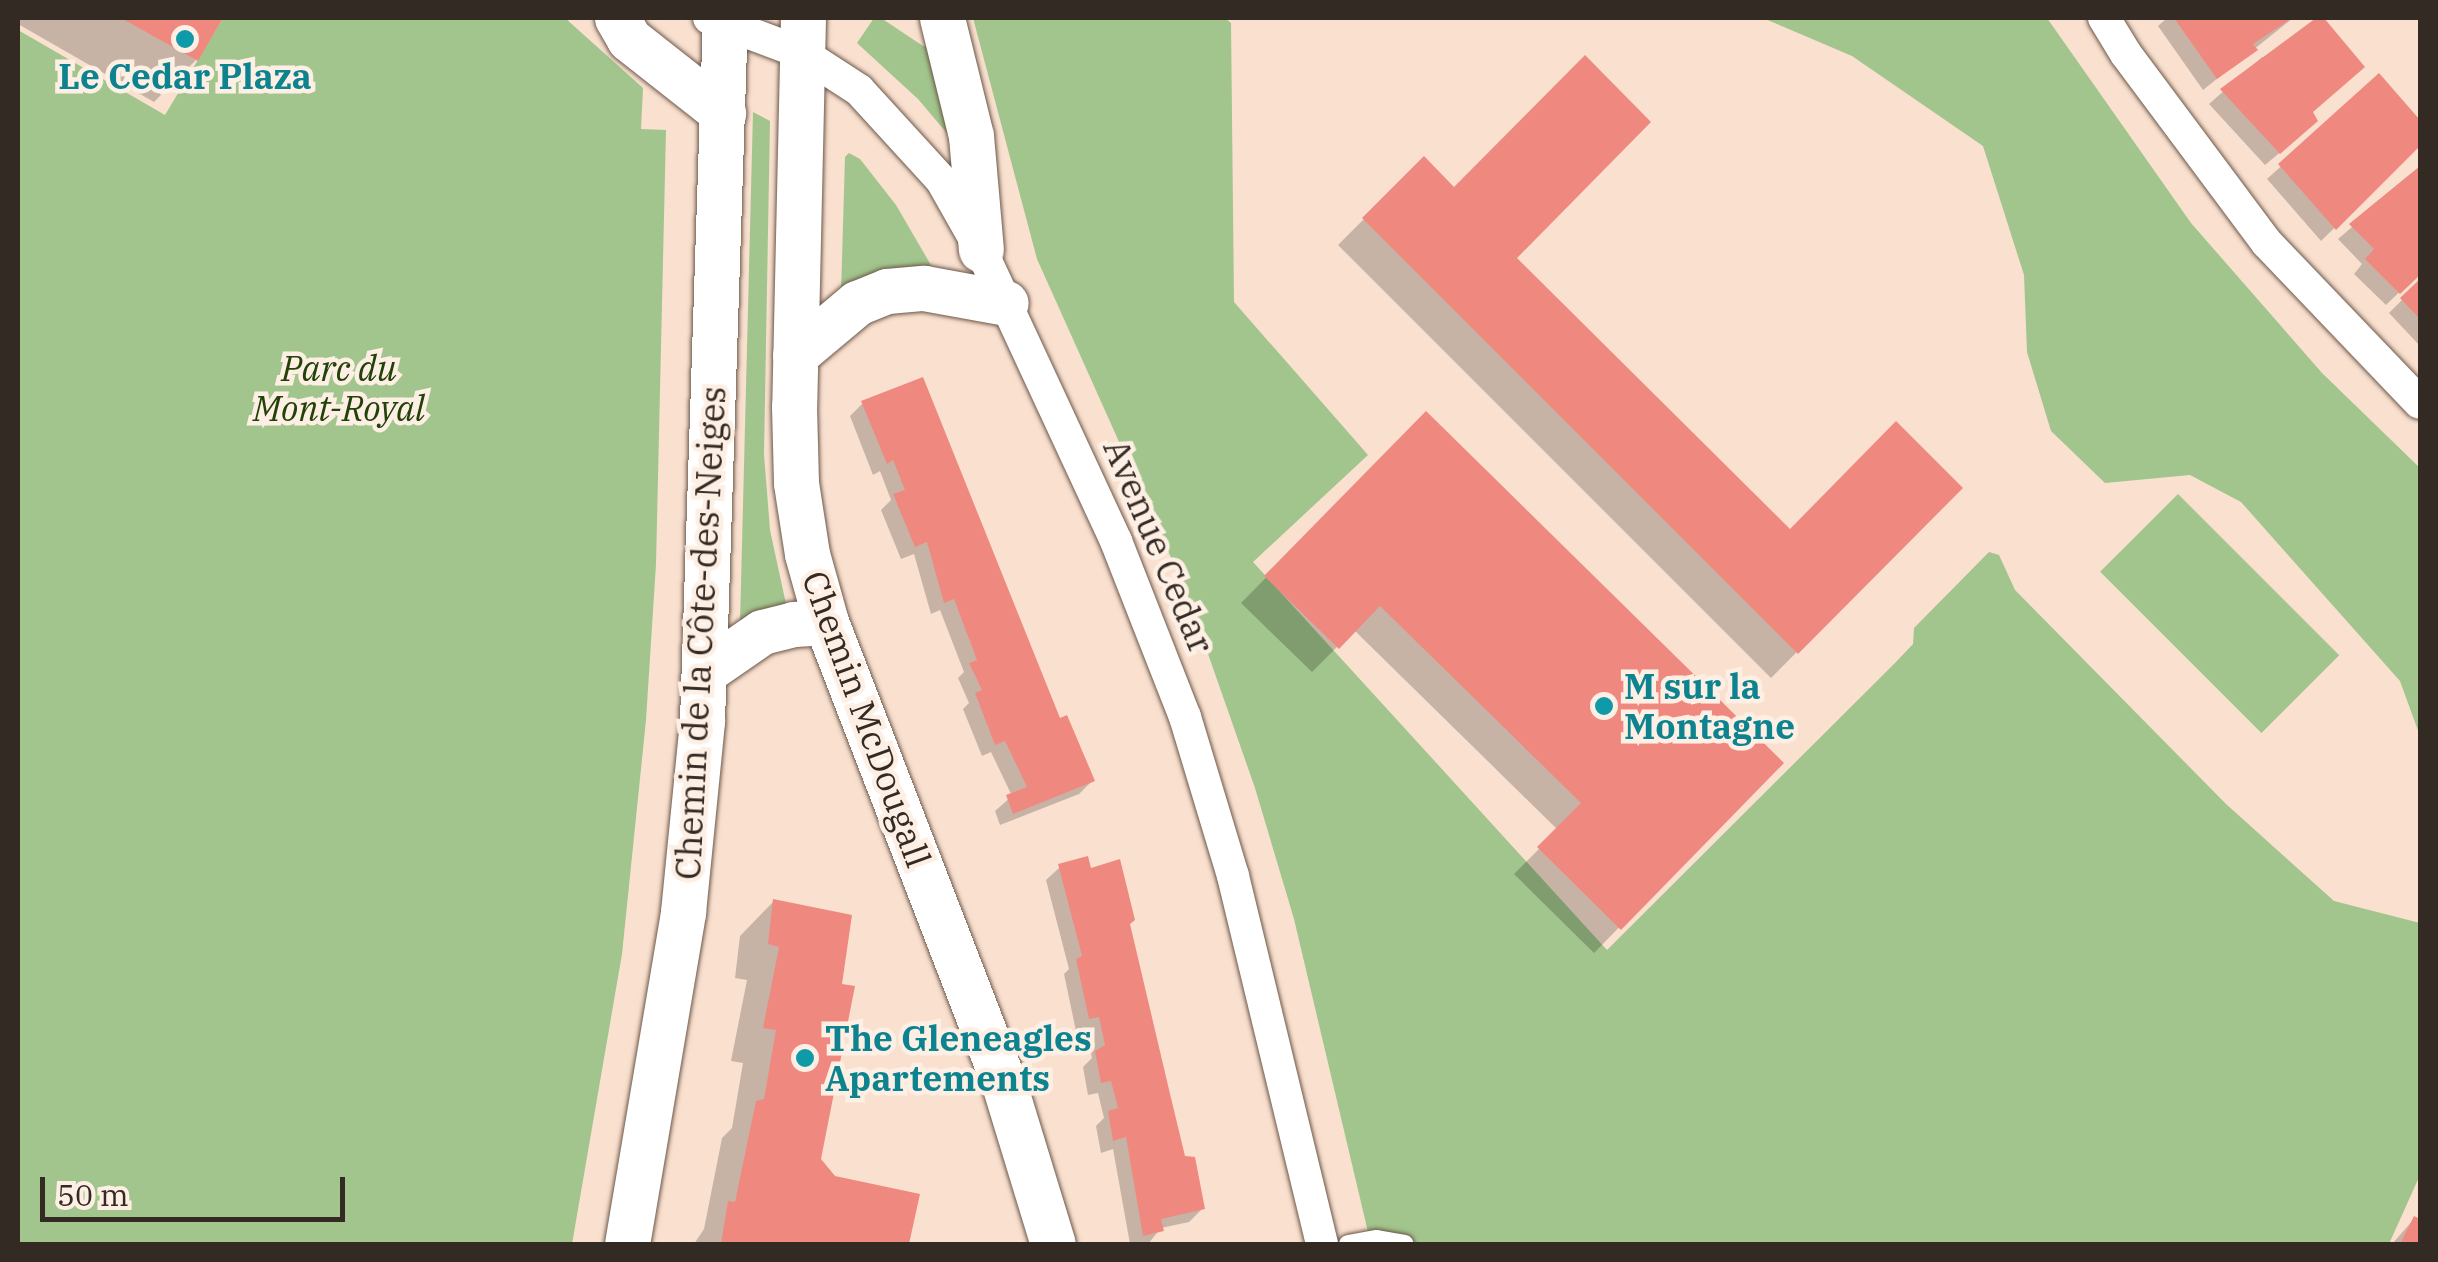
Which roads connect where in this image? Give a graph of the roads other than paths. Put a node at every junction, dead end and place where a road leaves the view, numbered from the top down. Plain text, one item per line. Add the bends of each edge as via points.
1 (617, 18) edge
2 (942, 18) edge
3 (2104, 18) edge
4 (720, 20) edge
5 (803, 35) edge
6 (723, 113) junction
7 (981, 250) junction
8 (1006, 303) junction
9 (796, 355) junction
10 (2420, 404) edge
11 (826, 622) junction
12 (704, 672) junction
13 (626, 1244) edge
14 (1053, 1244) edge
15 (1322, 1244) edge
16 (1348, 1244) edge
17 (1406, 1244) edge

1 - 6 main road via 628,39
2 - 7 main road via 971,136
3 - 10 street via 2267,242
4 - 5 street, Avenue Cedar
4 - 6 main road, Chemin de la Côte-des-Neiges
5 - 7 street, Avenue Cedar via 916,148
5 - 9 main road, Chemin McDougall
6 - 12 main road, Chemin de la Côte-des-Neiges
7 - 8 street, Avenue Cedar
8 - 9 main road via 924,288 886,291 857,303
8 - 15 street, Avenue Cedar via 1128,570 1196,750 1238,892
9 - 11 main road, Chemin McDougall via 796,483
11 - 12 main road via 762,632
11 - 14 main road, Chemin McDougall via 1004,1084
12 - 13 main road, Chemin de la Côte-des-Neiges via 683,912
16 - 17 lane

